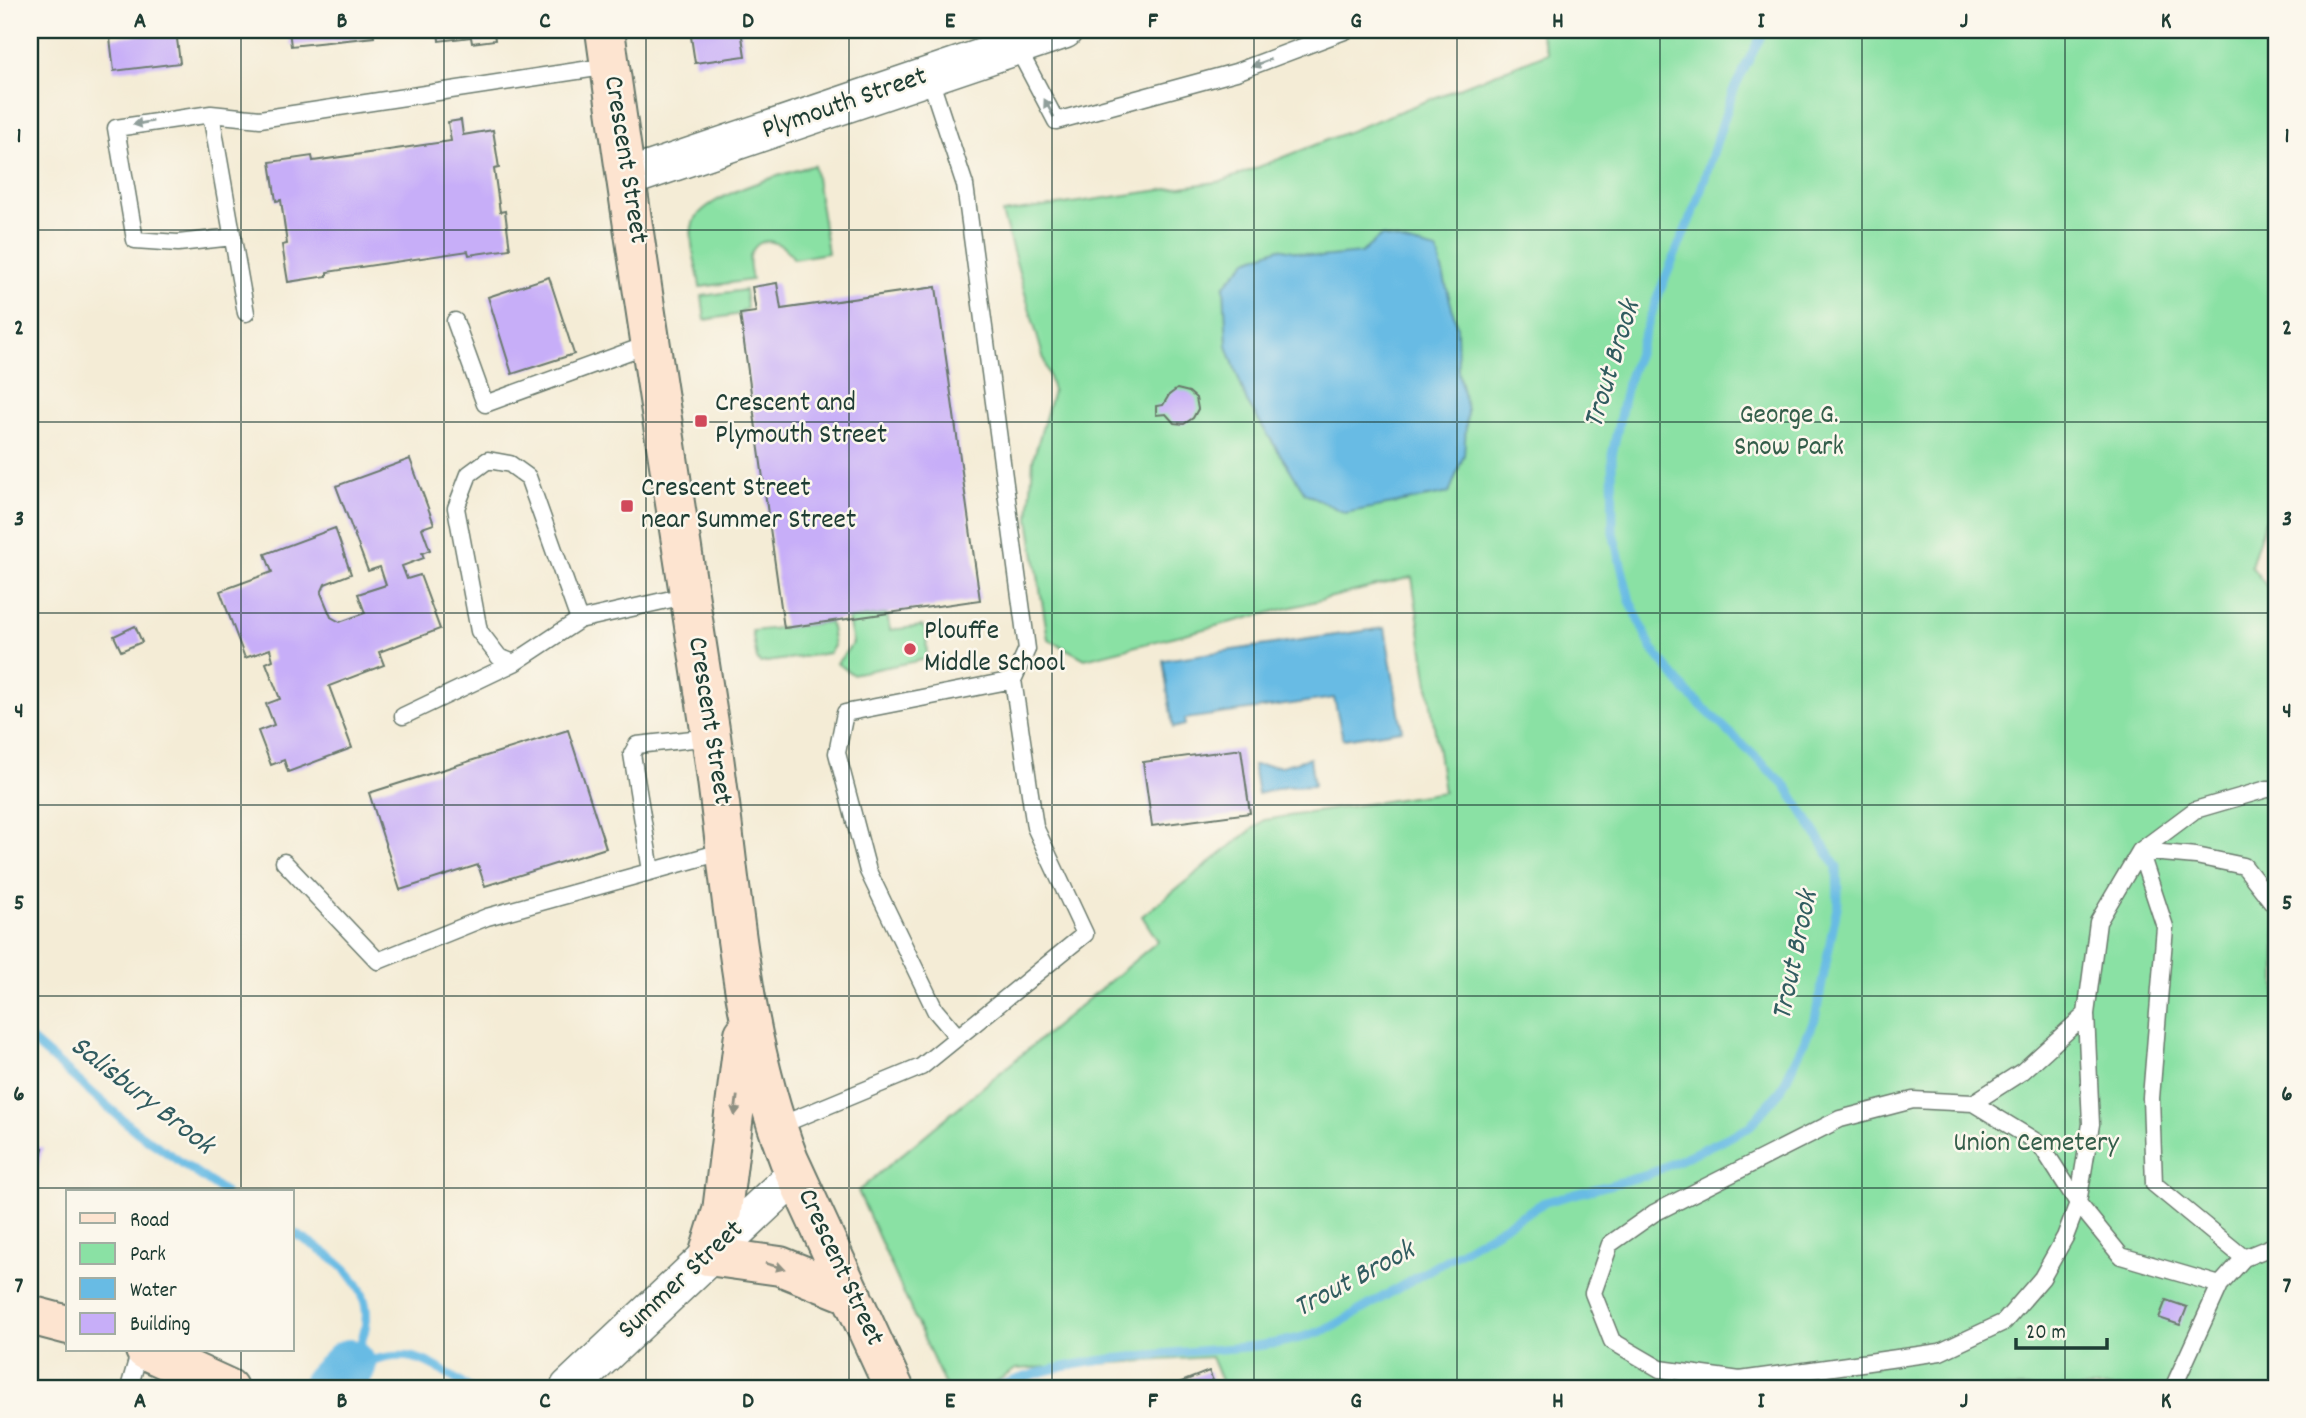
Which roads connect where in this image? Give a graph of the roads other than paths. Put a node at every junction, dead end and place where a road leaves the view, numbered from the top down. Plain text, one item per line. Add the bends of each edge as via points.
1 (1064, 30) edge
2 (1347, 30) edge
3 (1017, 47) junction
4 (608, 48) edge
5 (929, 76) junction
6 (211, 114) junction
7 (627, 178) junction
8 (233, 237) junction
9 (246, 313) dead end
10 (455, 321) dead end
11 (652, 343) junction
12 (689, 595) junction
13 (579, 620) junction
14 (514, 663) junction
15 (1013, 680) junction
16 (403, 716) dead end
17 (711, 737) junction
18 (2276, 789) edge
19 (728, 850) junction
20 (2140, 851) junction
21 (284, 862) dead end
22 (652, 871) junction
23 (2276, 907) edge
24 (747, 1014) junction
25 (2086, 1014) junction
26 (958, 1037) junction
27 (1973, 1103) junction
28 (776, 1127) junction
29 (795, 1175) junction
30 (2078, 1203) junction
31 (2276, 1245) edge
32 (708, 1256) junction
33 (2244, 1258) junction
34 (2220, 1285) junction
35 (852, 1295) junction
36 (30, 1315) edge
37 (66, 1324) edge
38 (142, 1352) edge
39 (147, 1352) edge
40 (129, 1388) edge
41 (228, 1388) edge
42 (569, 1388) edge
43 (894, 1388) edge
44 (2173, 1388) edge

1 - 3 street, Plymouth Street
2 -> 3 lane via 1236,72 1056,121
3 - 5 street, Plymouth Street
4 - 6 lane via 260,119
4 - 7 main road, Crescent Street
5 - 7 street, Plymouth Street
5 - 15 lane via 965,185 1027,649
6 - 8 lane
6 -> 8 lane via 116,128 135,240 177,243
7 - 11 main road, Crescent Street
8 - 9 lane
10 - 11 lane via 485,404
11 - 12 main road, Crescent Street
12 - 13 lane
12 - 17 main road, Crescent Street
13 - 14 lane
13 - 14 lane via 527,477 510,464 488,460 469,474 456,508 479,631 499,657
14 - 16 lane
15 - 26 lane via 1035,827 1085,934
15 - 26 lane via 845,713 837,753 868,872 934,1010
17 - 19 main road, Crescent Street
17 - 22 lane via 648,742 637,745 632,754
18 - 20 lane via 2195,810
19 - 22 lane
19 - 24 main road, Crescent Street
20 - 23 lane via 2244,866
20 - 25 lane via 2098,922
20 - 33 lane via 2165,927 2151,1098 2154,1184
21 - 22 lane via 378,961 487,917
24 - 28 main road, Crescent Street
24 -> 32 main road via 722,1211
25 - 27 lane via 2023,1071
25 - 30 lane via 2091,1124
26 - 28 lane via 921,1067
27 - 30 lane via 2040,1144
27 - 30 lane via 1913,1100 1840,1119 1654,1213 1611,1244 1593,1293 1612,1341 1660,1369 1740,1380 1940,1352 2004,1322 2042,1278
28 - 29 main road, Crescent Street
29 - 32 street, Summer Street
29 - 35 main road, Crescent Street
30 - 34 lane via 2121,1256
31 - 33 lane
32 -> 35 main road via 780,1266
32 - 42 street, Summer Street
33 - 34 lane
34 - 44 lane
35 - 43 main road, Crescent Street
36 - 37 main road
38 - 40 lane
39 - 41 main road

